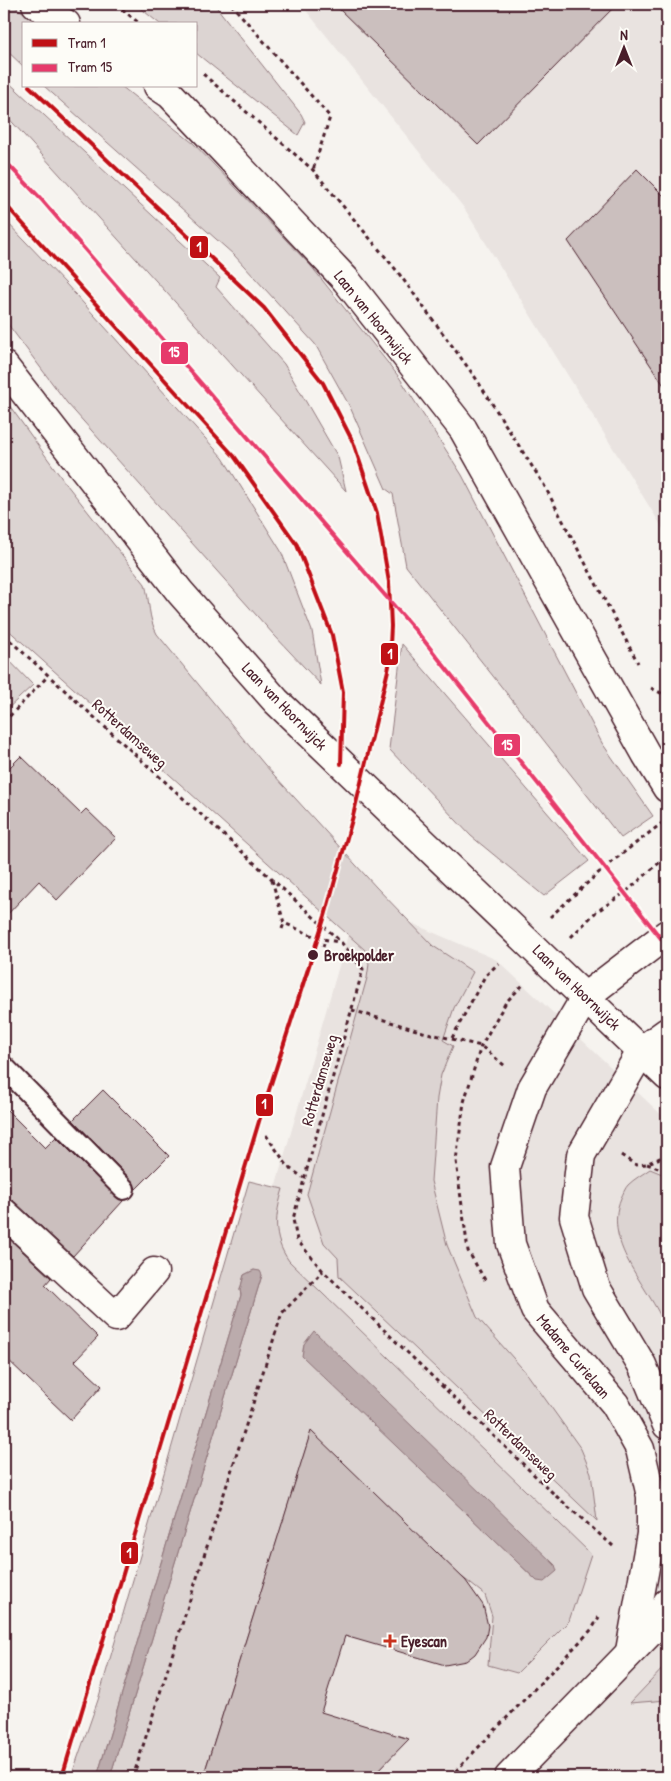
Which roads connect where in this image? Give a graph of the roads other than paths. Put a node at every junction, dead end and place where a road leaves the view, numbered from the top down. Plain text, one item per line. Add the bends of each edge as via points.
1 (36, 4) edge
2 (63, 22) edge
3 (161, 88) edge
4 (4, 366) edge
5 (667, 788) edge
6 (667, 934) edge
7 (586, 996) junction
8 (667, 1032) edge
9 (642, 1050) junction
10 (4, 1067) edge
11 (667, 1076) edge
12 (124, 1190) dead end
13 (4, 1213) edge
14 (154, 1272) dead end
15 (667, 1425) edge
16 (643, 1584) junction
17 (667, 1597) edge
18 (667, 1603) edge
19 (630, 1651) junction
20 (509, 1777) edge

1 - 2 main road
3 - 5 main road, Laan van Hoornwijck via 346,280 463,429
4 - 7 main road, Laan van Hoornwijck via 180,592 276,701
6 - 7 main road, Madame Curielaan
7 - 9 main road, Laan van Hoornwijck
7 - 16 main road, Madame Curielaan via 532,1088 505,1167 511,1244 535,1310 615,1404 640,1450 651,1496 651,1534
8 - 9 main road
9 - 11 main road, Laan van Hoornwijck
9 - 15 main road via 581,1155 574,1217 596,1288 642,1365
10 - 12 lane
13 - 14 main road via 116,1317
16 - 17 lane
16 - 19 main road, Madame Curielaan
18 - 19 main road via 656,1626
19 - 20 main road

